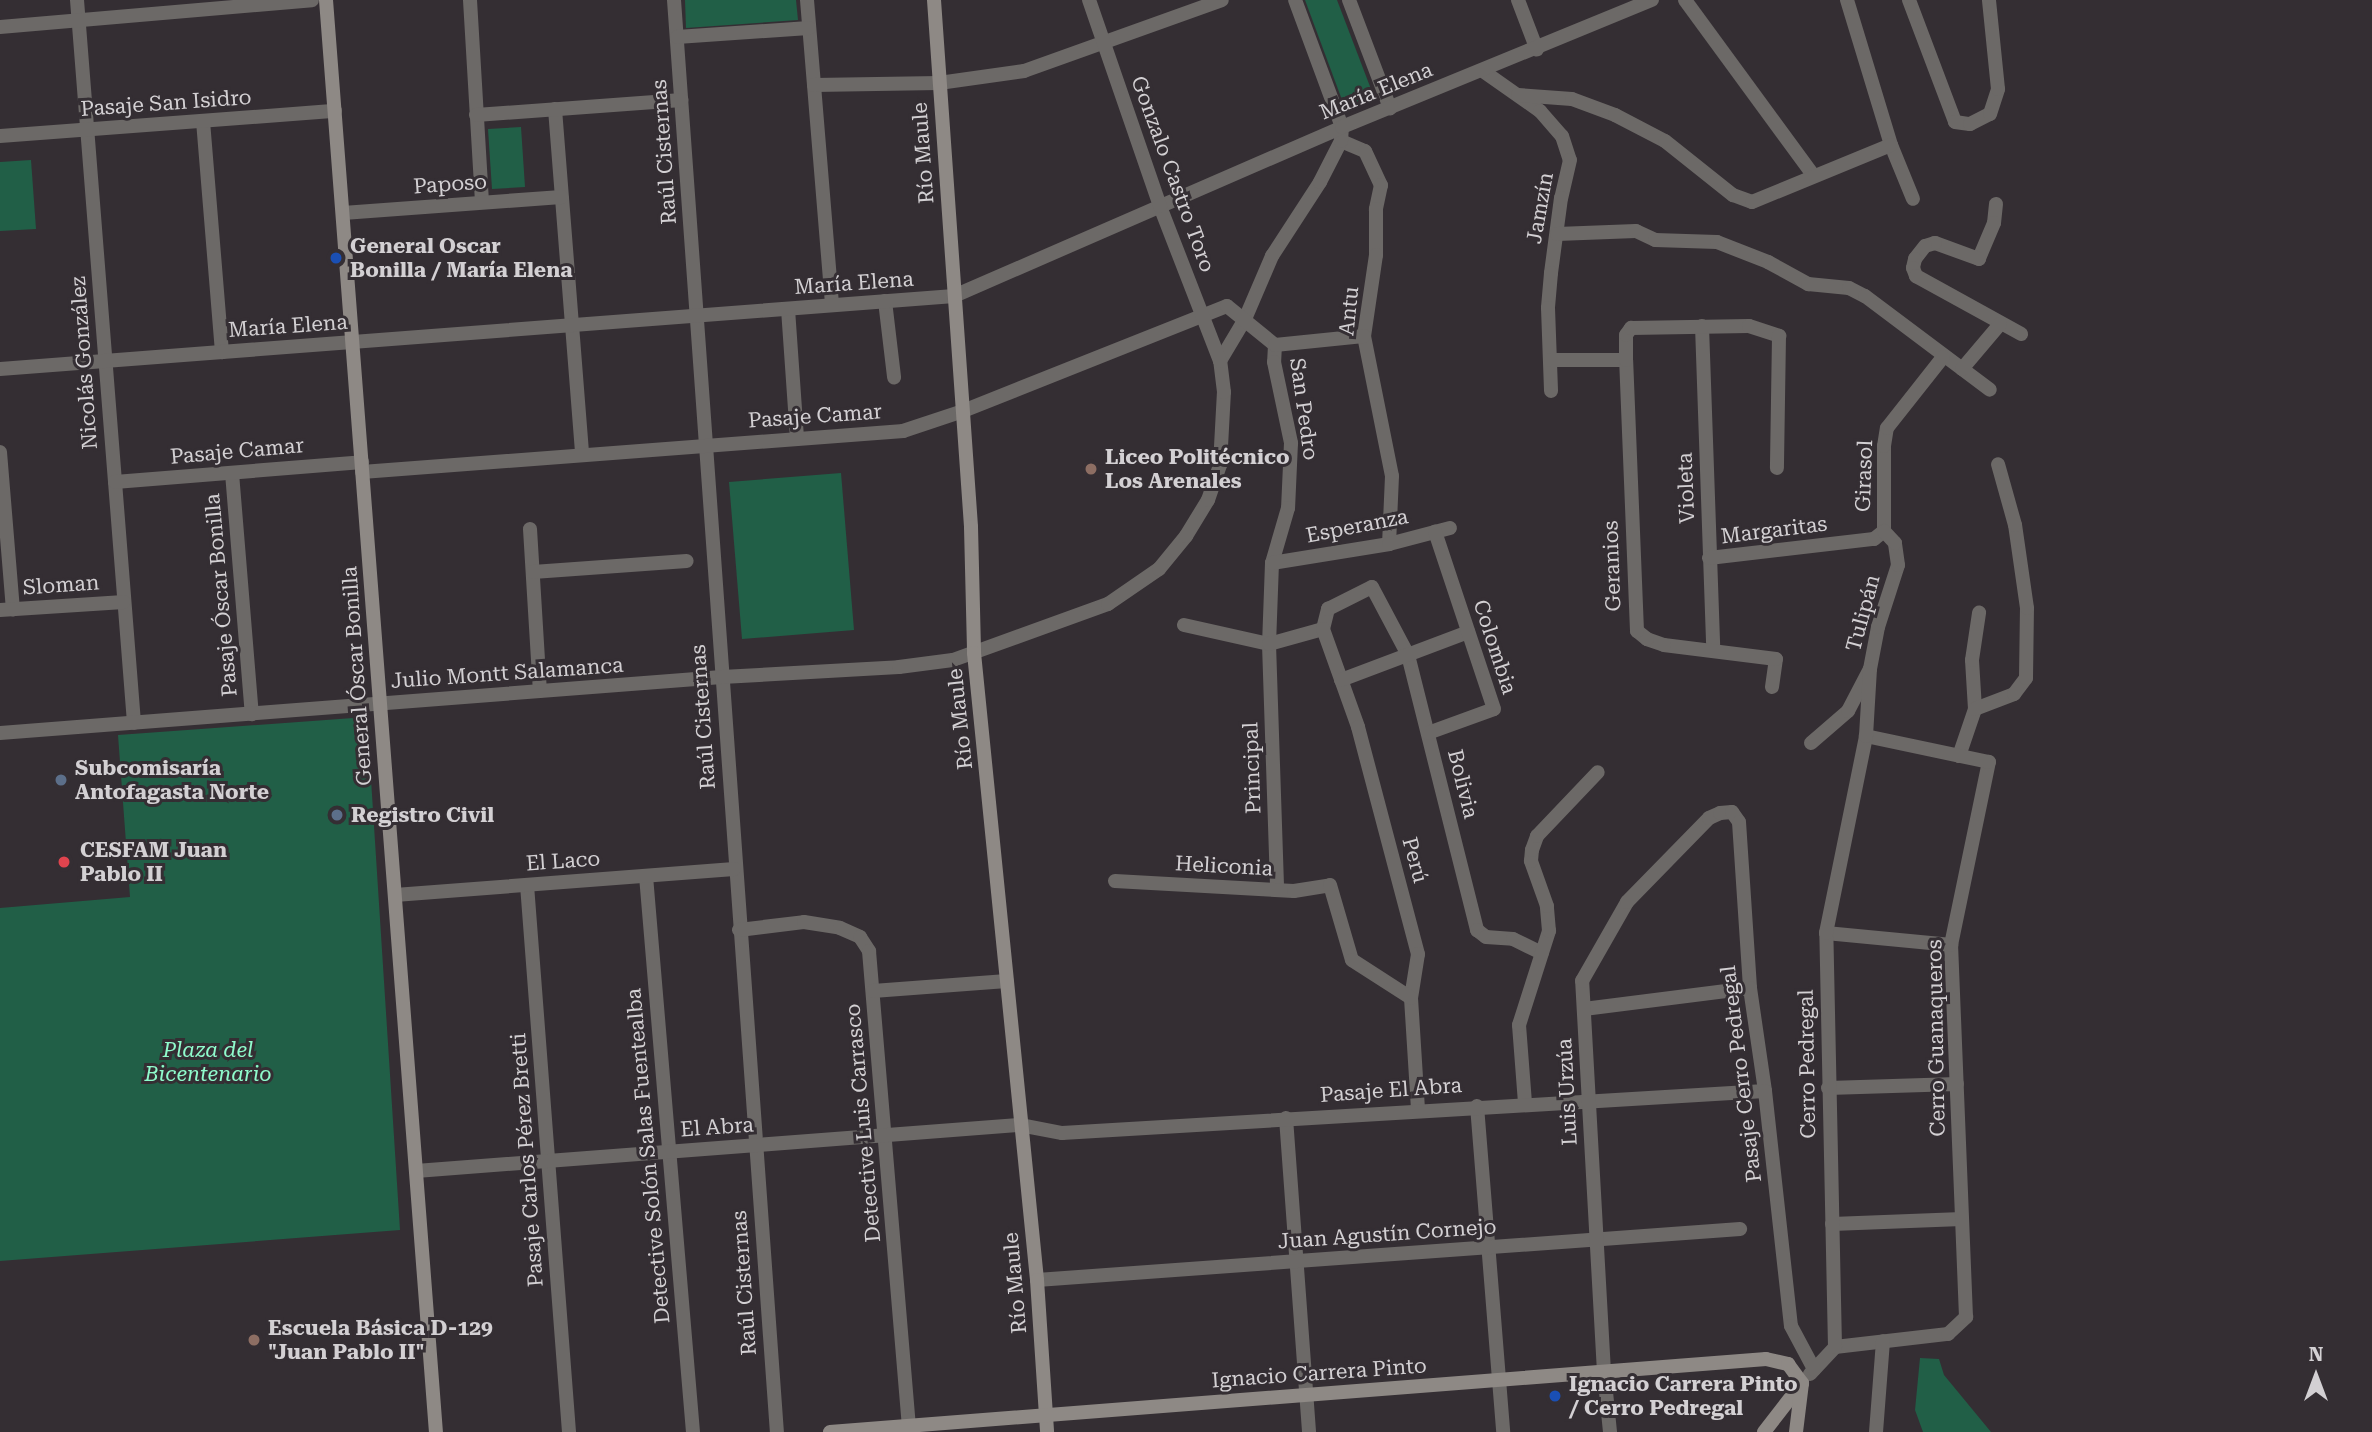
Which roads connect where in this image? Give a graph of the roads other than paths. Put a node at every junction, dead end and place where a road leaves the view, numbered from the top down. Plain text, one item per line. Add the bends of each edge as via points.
1 (77, 0) edge
2 (312, 0) edge
3 (326, 0) edge
4 (470, 0) edge
5 (674, 0) edge
6 (807, 0) edge
7 (934, 0) edge
8 (1089, 0) edge
9 (1222, 0) edge
10 (1295, 0) edge
11 (1349, 0) edge
12 (1518, 0) edge
13 (1652, 0) edge
14 (1685, 0) edge
15 (1847, 0) edge
16 (1909, 0) edge
17 (1989, 0) edge
18 (198, 5) edge
19 (79, 20) junction
20 (0, 27) edge
21 (809, 28) junction
22 (677, 37) junction
23 (1105, 44) junction
24 (1537, 50) junction
25 (1483, 71) junction
26 (939, 83) junction
27 (814, 85) junction
28 (1518, 95) junction
29 (681, 100) junction
30 (1390, 108) junction
31 (555, 109) junction
32 (335, 111) junction
33 (476, 115) junction
34 (203, 121) junction
35 (87, 130) junction
36 (1342, 134) junction
37 (0, 136) edge
38 (1891, 145) junction
39 (1814, 176) junction
40 (561, 197) junction
41 (1913, 199) dead end
42 (482, 202) junction
43 (1996, 204) dead end
44 (1160, 206) junction
45 (342, 213) junction
46 (1557, 234) junction
47 (954, 296) junction
48 (885, 301) junction
49 (832, 305) junction
50 (788, 309) junction
51 (1201, 315) junction
52 (697, 316) junction
53 (1245, 319) junction
54 (2000, 324) junction
55 (571, 325) junction
56 (1702, 326) junction
57 (2021, 334) dead end
58 (1364, 336) junction
59 (352, 342) junction
60 (1275, 345) junction
61 (222, 352) junction
62 (1942, 357) junction
63 (1551, 360) junction
64 (1626, 360) junction
65 (105, 361) junction
66 (1220, 361) junction
67 (0, 369) edge
68 (1962, 369) junction
69 (894, 377) dead end
70 (1990, 390) dead end
71 (1551, 391) dead end
72 (963, 411) junction
73 (797, 439) junction
74 (706, 445) junction
75 (0, 452) edge
76 (582, 455) junction
77 (1998, 464) dead end
78 (362, 467) junction
79 (1777, 468) dead end
80 (232, 473) junction
81 (115, 482) junction
82 (1450, 528) dead end
83 (530, 529) dead end
84 (1884, 531) junction
85 (1435, 532) junction
86 (1389, 544) junction
87 (1709, 558) junction
88 (687, 561) dead end
89 (1272, 563) junction
90 (533, 572) junction
91 (124, 602) junction
92 (6, 610) edge
93 (1979, 613) dead end
94 (1185, 625) dead end
95 (1323, 629) junction
96 (1468, 632) junction
97 (1269, 644) junction
98 (1713, 649) junction
99 (974, 653) junction
100 (1408, 655) junction
101 (1870, 669) junction
102 (722, 677) junction
103 (1341, 680) junction
104 (1772, 687) dead end
105 (540, 691) junction
106 (380, 704) junction
107 (1975, 709) junction
108 (252, 714) junction
109 (134, 723) junction
110 (0, 733) edge
111 (1428, 733) junction
112 (1866, 736) junction
113 (1811, 743) dead end
114 (1959, 755) junction
115 (1598, 772) dead end
116 (1732, 812) joint
117 (734, 869) junction
118 (646, 876) junction
119 (1115, 881) dead end
120 (527, 885) junction
121 (1277, 890) junction
122 (395, 895) junction
123 (739, 930) junction
124 (1826, 933) junction
125 (1951, 945) junction
126 (1542, 953) junction
127 (1007, 981) junction
128 (1750, 988) junction
129 (873, 991) junction
130 (1411, 998) junction
131 (1584, 1009) junction
132 (1957, 1084) junction
133 (1828, 1088) junction
134 (1765, 1091) junction
135 (1588, 1099) junction
136 (1525, 1103) junction
137 (1477, 1106) junction
138 (1418, 1110) junction
139 (1286, 1118) junction
140 (1020, 1125) junction
141 (885, 1136) junction
142 (755, 1146) junction
143 (670, 1152) junction
144 (548, 1161) junction
145 (416, 1171) junction
146 (1962, 1219) junction
147 (1832, 1224) junction
148 (1740, 1229) dead end
149 (1596, 1240) junction
150 (1488, 1247) junction
151 (1297, 1261) junction
152 (1037, 1280) junction
153 (1883, 1341) junction
154 (1835, 1346) junction
155 (1815, 1368) junction
156 (1604, 1372) junction
157 (1499, 1380) junction
158 (1802, 1383) junction
159 (1307, 1395) junction
160 (1046, 1415) junction
161 (909, 1429) edge
162 (436, 1432) edge
163 (569, 1432) edge
164 (692, 1432) edge
165 (777, 1432) edge
166 (830, 1432) edge
167 (1047, 1432) edge
168 (1309, 1432) edge
169 (1503, 1432) edge
170 (1610, 1432) edge
171 (1764, 1432) edge
172 (1796, 1432) edge
173 (1876, 1432) edge

1 - 19 street, Nicolás González
2 - 18 street
3 - 32 street, General Óscar Bonilla
4 - 33 street
5 - 22 street, Raúl Cisternas
6 - 21 street
7 - 26 street, Río Maule
8 - 23 street, Gonzalo Castro Toro
9 - 23 street
10 - 36 street
11 - 30 street
12 - 24 street
13 - 24 street, María Elena
14 - 39 street
15 - 38 street
16 - 17 street via 1955,122 1970,124 1990,114 1997,89
18 - 19 street
19 - 20 street
19 - 35 street, Nicolás González
21 - 22 street
21 - 27 street
22 - 29 street, Raúl Cisternas
23 - 26 street via 1024,71
23 - 44 street, Gonzalo Castro Toro
24 - 25 street, María Elena
25 - 28 street, Jamzín
25 - 30 street, María Elena
26 - 27 street
26 - 47 street, Río Maule
27 - 49 street
28 - 39 street via 1572,99 1615,115 1664,141 1733,195 1752,202
28 - 46 street, Jamzín via 1562,136 1570,160
29 - 31 street
29 - 52 street, Raúl Cisternas
30 - 36 street, María Elena
31 - 33 street
31 - 40 street
32 - 34 street, Pasaje San Isidro
32 - 45 street, General Óscar Bonilla
33 - 42 street
34 - 35 street, Pasaje San Isidro
34 - 61 street
35 - 37 street, Pasaje San Isidro
35 - 65 street, Nicolás González
36 - 44 street, María Elena
36 - 53 street via 1320,182 1272,256
36 - 58 street, Antu via 1365,151 1381,185
38 - 39 street
38 - 41 street
40 - 42 street, Paposo
40 - 55 street
42 - 45 street, Paposo
43 - 54 street via 1994,223 1979,259 1935,243 1925,246 1913,268 1916,276
44 - 47 street, María Elena
44 - 51 street, Gonzalo Castro Toro
45 - 59 street, General Óscar Bonilla
46 - 62 street via 1636,231 1655,240 1717,242 1808,284 1849,288 1865,296
46 - 63 street, Jamzín via 1548,308
47 - 48 street, María Elena
47 - 72 street, Río Maule
48 - 49 street, María Elena
48 - 69 street
49 - 50 street, María Elena
50 - 52 street, María Elena
50 - 73 street
51 - 53 street, Pasaje Camar via 1227,306
51 - 66 street, Gonzalo Castro Toro
51 - 72 street, Pasaje Camar
52 - 55 street, María Elena
52 - 74 street, Raúl Cisternas
53 - 60 street
53 - 66 street
54 - 57 street
54 - 68 street
55 - 59 street, María Elena
55 - 76 street
56 - 64 street, Geranios via 1631,328 1626,335
56 - 79 street via 1749,326 1779,336
56 - 87 street, Violeta
58 - 60 street
58 - 86 street, Antu via 1392,477
59 - 61 street, María Elena
59 - 78 street, General Óscar Bonilla
60 - 89 street, San Pedro via 1274,362 1291,443 1291,472 1288,509
61 - 65 street, María Elena
62 - 68 street
62 - 84 street, Girasol via 1887,428
63 - 64 street
63 - 71 street, Jamzín
64 - 98 street, Geranios via 1637,631 1664,645
65 - 67 street, María Elena
65 - 81 street, Nicolás González
66 - 99 street, Gonzalo Castro Toro via 1224,393 1220,465 1208,500 1159,569 1108,604
68 - 70 street
72 - 73 street, Pasaje Camar via 903,431
72 - 99 street, Río Maule
73 - 74 street, Pasaje Camar
74 - 76 street, Pasaje Camar
74 - 102 street, Raúl Cisternas
75 - 92 street
76 - 78 street, Pasaje Camar
77 - 107 street via 2015,525 2027,608 2026,678 2014,694
78 - 80 street, Pasaje Camar
78 - 106 street, General Óscar Bonilla
80 - 81 street, Pasaje Camar
80 - 108 street, Pasaje Óscar Bonilla
81 - 91 street, Nicolás González
82 - 85 street, Esperanza
83 - 90 street
84 - 87 street, Margaritas via 1874,539
84 - 101 street, Tulipán via 1895,543 1898,565
85 - 86 street, Esperanza
85 - 96 street, Colombia
86 - 89 street, Esperanza
87 - 98 street, Violeta
88 - 90 street
89 - 97 street, San Pedro
90 - 105 street
91 - 92 street, Sloman
91 - 109 street, Nicolás González
93 - 107 street via 1972,660
94 - 97 street
95 - 97 street
95 - 100 street, Bolivia via 1328,609 1372,587
95 - 103 street, Perú
96 - 100 street
96 - 111 street, Colombia via 1494,709
97 - 121 street, Principal
98 - 104 street, Geranios via 1776,659
99 - 102 street, Julio Montt Salamanca via 899,667
99 - 127 street, Río Maule
100 - 103 street
100 - 111 street, Bolivia
101 - 112 street, Tulipán
101 - 113 street, Tulipán via 1848,711
102 - 105 street, Julio Montt Salamanca
102 - 117 street, Raúl Cisternas
103 - 130 street, Perú via 1358,727 1418,954
105 - 106 street, Julio Montt Salamanca
106 - 108 street, Julio Montt Salamanca
106 - 122 street, General Óscar Bonilla
107 - 114 street
108 - 109 street, Julio Montt Salamanca
109 - 110 street, Julio Montt Salamanca
111 - 126 street, Bolivia via 1477,930 1486,937 1513,939
112 - 114 street
112 - 124 street, Cerro Pedregal
114 - 125 street, Cerro Guanaqueros via 1989,762
115 - 126 street via 1537,836 1532,850 1531,861 1547,906 1549,931
116 - 128 street, Pasaje Cerro Pedregal via 1739,822
116 - 131 street, Luis Urzúa via 1709,818 1628,902 1587,967 1582,981
117 - 118 street, El Laco
117 - 123 street, Raúl Cisternas
118 - 120 street, El Laco
118 - 143 street, Detective Solón Salas Fuentealba
119 - 121 street, Heliconia
120 - 122 street, El Laco
120 - 144 street, Pasaje Carlos Pérez Bretti
121 - 130 street, Heliconia via 1330,885 1352,960
122 - 145 street, General Óscar Bonilla
123 - 129 street, Detective Luis Carrasco via 804,922 840,928 860,937 869,951
123 - 142 street, Raúl Cisternas
124 - 125 street
124 - 133 street, Cerro Pedregal
125 - 132 street, Cerro Guanaqueros
126 - 136 street via 1519,1026
127 - 129 street
127 - 140 street, Río Maule
128 - 131 street
128 - 134 street, Pasaje Cerro Pedregal
129 - 141 street, Detective Luis Carrasco
130 - 138 street, Perú
131 - 135 street, Luis Urzúa
132 - 133 street
132 - 146 street, Cerro Guanaqueros
133 - 147 street, Cerro Pedregal
134 - 135 street, Pasaje El Abra
134 - 155 street, Pasaje Cerro Pedregal via 1791,1326
135 - 136 street, Pasaje El Abra
135 - 149 street, Luis Urzúa
136 - 137 street, Pasaje El Abra
137 - 138 street, Pasaje El Abra
137 - 150 street
138 - 139 street, Pasaje El Abra
139 - 140 street, Pasaje El Abra via 1062,1133
139 - 151 street
140 - 141 street, El Abra
140 - 152 street, Río Maule
141 - 142 street, El Abra
141 - 161 street, Detective Luis Carrasco
142 - 143 street, El Abra
142 - 165 street, Raúl Cisternas
143 - 144 street, El Abra
143 - 164 street, Detective Solón Salas Fuentealba
144 - 145 street, El Abra
144 - 163 street, Pasaje Carlos Pérez Bretti
145 - 162 street, General Óscar Bonilla
146 - 147 street
146 - 153 street, Cerro Guanaqueros via 1966,1317 1948,1334
147 - 154 street, Cerro Pedregal
148 - 149 street, Juan Agustín Cornejo
149 - 150 street, Juan Agustín Cornejo
149 - 156 street, Luis Urzúa
150 - 151 street, Juan Agustín Cornejo
150 - 157 street
151 - 152 street, Juan Agustín Cornejo
151 - 159 street
152 - 160 street, Río Maule
153 - 154 street
153 - 173 street
154 - 155 street
155 - 158 street
156 - 157 street, Ignacio Carrera Pinto
156 - 158 street, Ignacio Carrera Pinto via 1766,1359 1788,1364
156 - 170 street, Luis Urzúa
157 - 159 street, Ignacio Carrera Pinto
157 - 169 street
158 - 171 street
158 - 172 street
159 - 160 street, Ignacio Carrera Pinto
159 - 168 street
160 - 161 street, Ignacio Carrera Pinto
160 - 167 street, Río Maule
161 - 166 street, Ignacio Carrera Pinto

